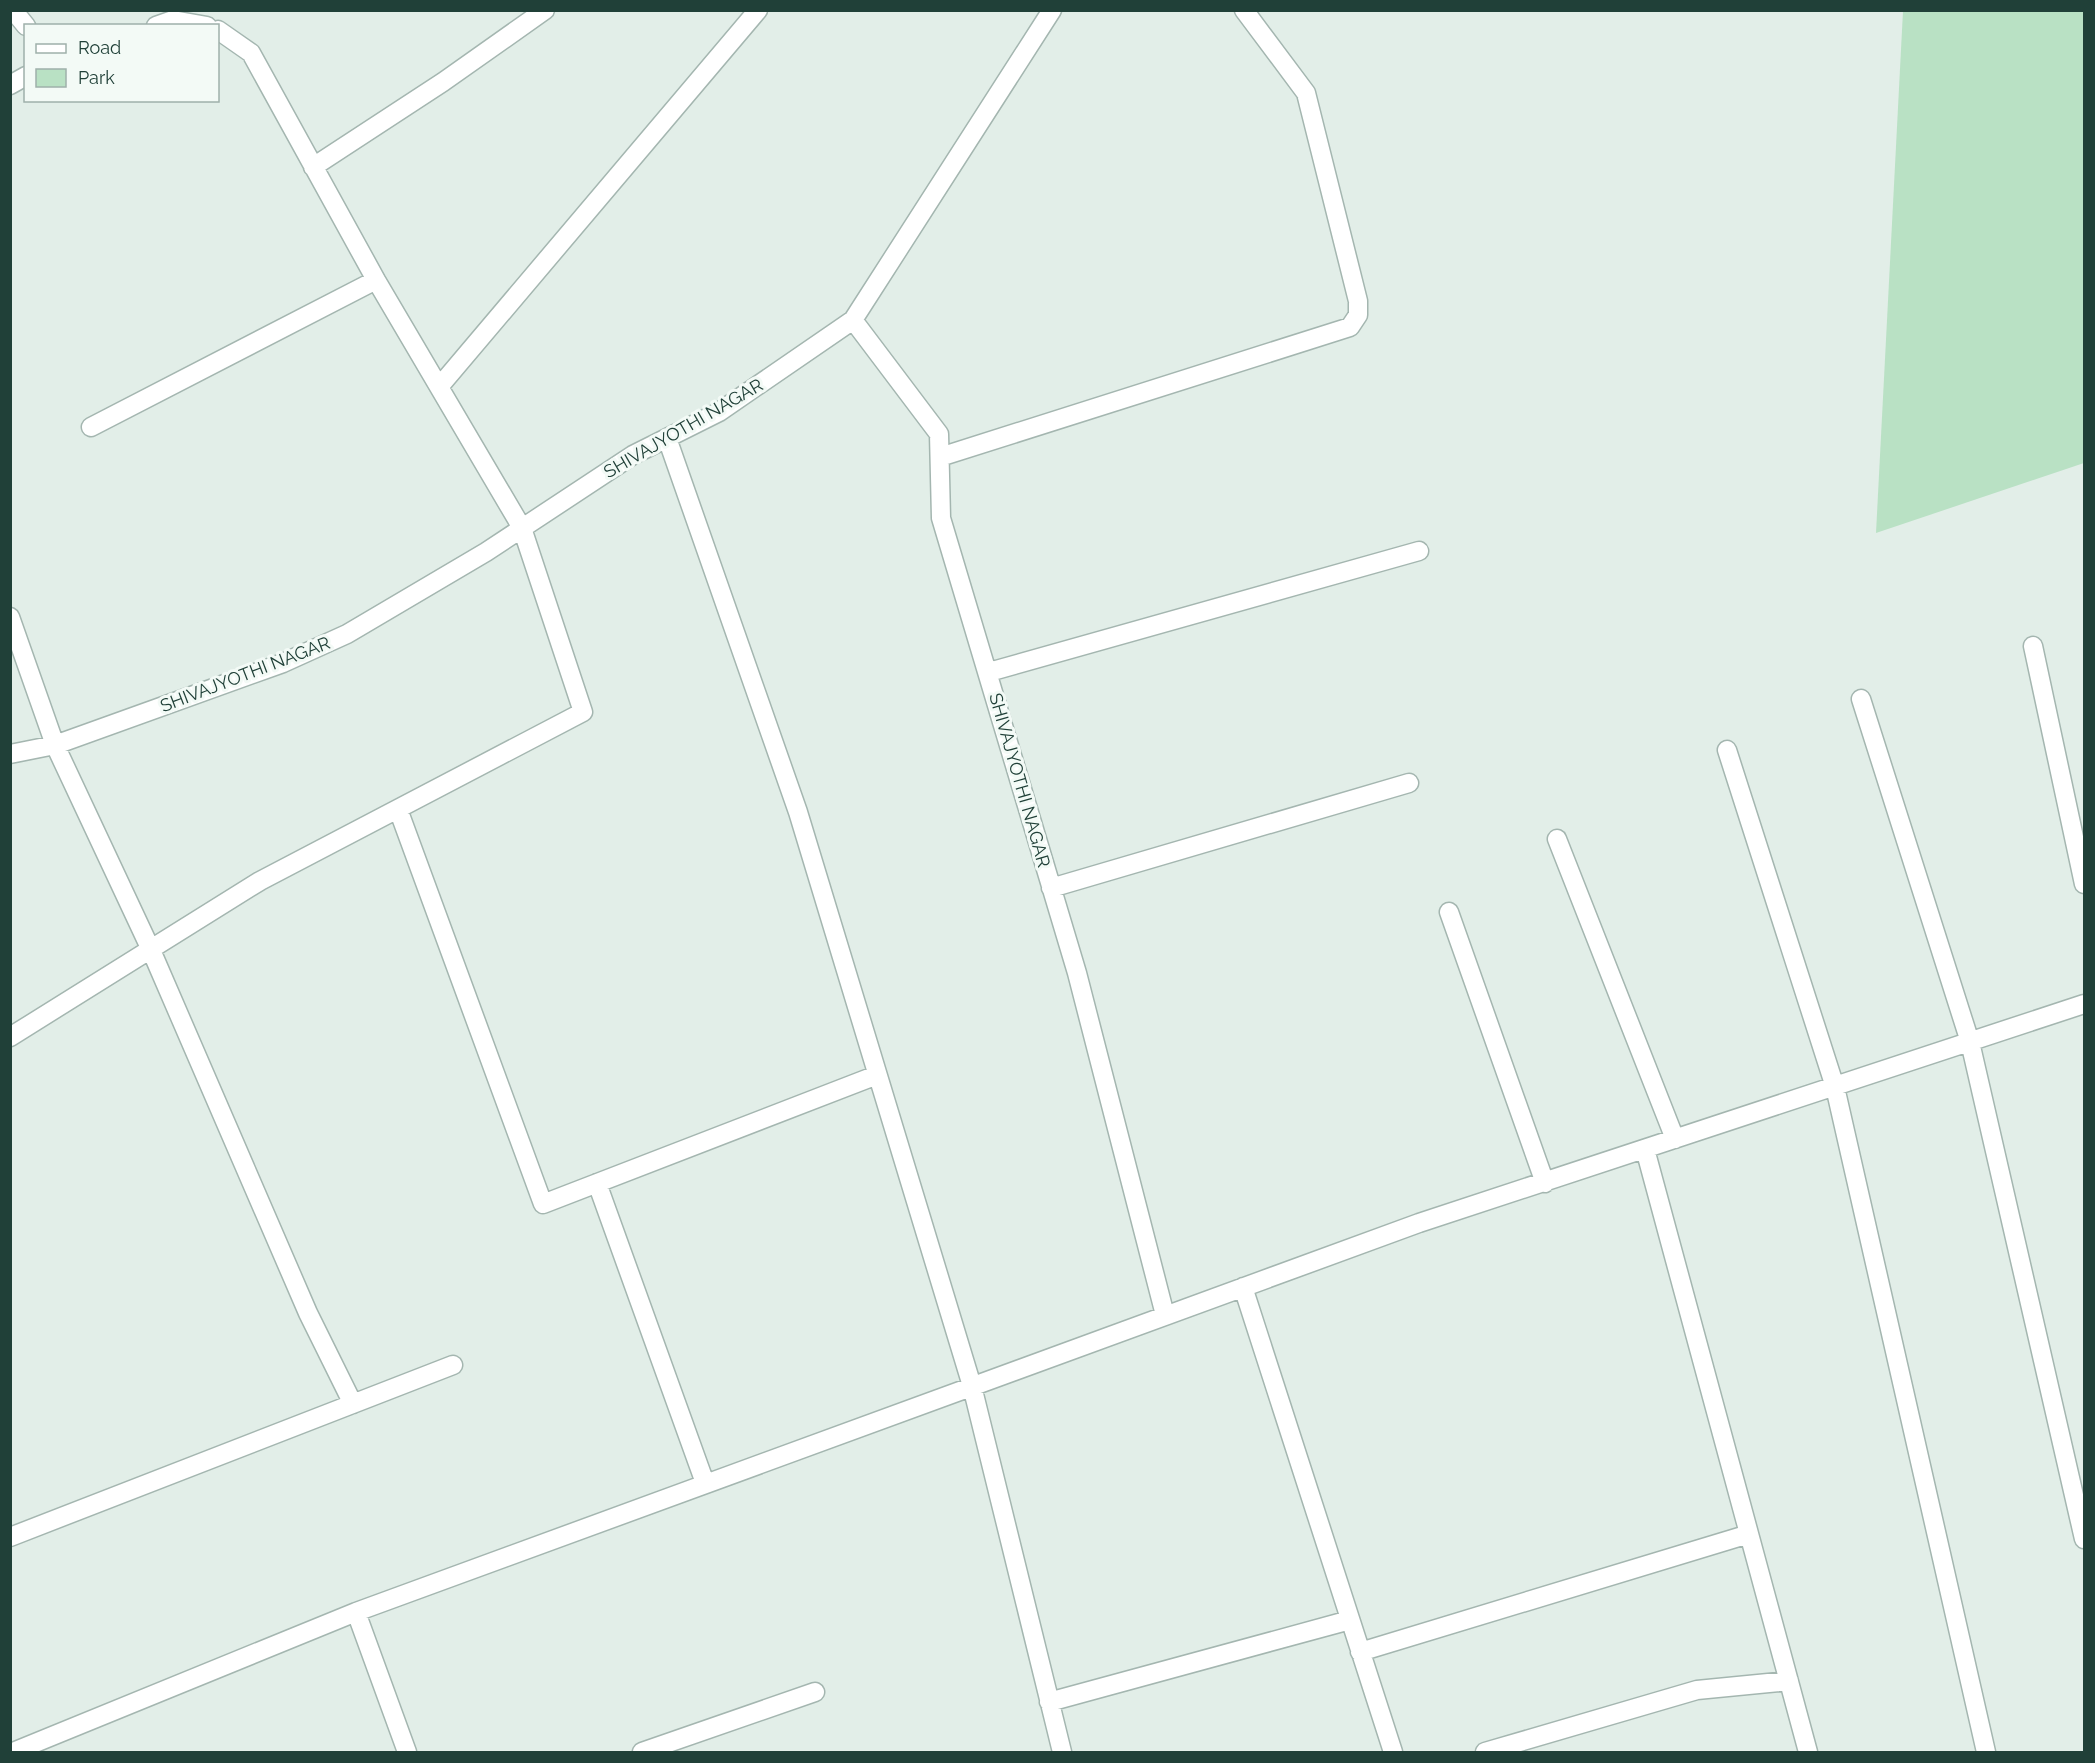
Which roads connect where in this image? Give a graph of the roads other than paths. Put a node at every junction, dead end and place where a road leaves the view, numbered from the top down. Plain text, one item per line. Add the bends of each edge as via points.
1 (13, 10) edge
2 (545, 10) edge
3 (758, 10) edge
4 (1052, 10) edge
5 (1244, 10) edge
6 (24, 24) edge
7 (162, 24) edge
8 (196, 24) edge
9 (219, 31) edge
10 (24, 77) edge
11 (10, 85) edge
12 (313, 167) junction
13 (376, 280) junction
14 (853, 320) junction
15 (439, 387) junction
16 (90, 427) dead end
17 (667, 438) junction
18 (940, 458) junction
19 (522, 528) junction
20 (1419, 551) dead end
21 (10, 616) edge
22 (2032, 646) dead end
23 (989, 672) junction
24 (1861, 699) dead end
25 (55, 745) junction
26 (1727, 750) dead end
27 (10, 753) edge
28 (1409, 783) dead end
29 (398, 808) junction
30 (1557, 839) dead end
31 (2085, 884) edge
32 (1051, 888) junction
33 (1449, 912) dead end
34 (151, 950) junction
35 (2085, 1004) edge
36 (10, 1037) edge
37 (1970, 1042) junction
38 (877, 1075) junction
39 (1835, 1087) junction
40 (1675, 1139) junction
41 (1645, 1149) junction
42 (597, 1183) junction
43 (1545, 1183) junction
44 (1244, 1287) junction
45 (1166, 1315) junction
46 (453, 1365) dead end
47 (972, 1386) junction
48 (353, 1404) junction
49 (705, 1483) junction
50 (1749, 1534) junction
51 (10, 1537) edge
52 (2085, 1539) edge
53 (356, 1612) junction
54 (1350, 1620) junction
55 (1360, 1652) junction
56 (1789, 1681) junction
57 (814, 1692) dead end
58 (1049, 1702) junction
59 (13, 1752) edge
60 (407, 1752) edge
61 (642, 1752) edge
62 (1062, 1752) edge
63 (1393, 1752) edge
64 (1485, 1752) edge
65 (1808, 1752) edge
66 (1986, 1752) edge

1 - 6 street
2 - 12 street
3 - 15 street
4 - 14 street
5 - 18 street via 1306,93 1358,301 1358,315 1350,327
7 - 8 street via 173,20
9 - 12 street via 251,53
10 - 11 street
12 - 13 street
13 - 15 street
13 - 16 street
14 - 17 street, SHIVAJYOTHI NAGAR via 719,412
14 - 18 street, SHIVAJYOTHI NAGAR via 939,434
15 - 19 street
17 - 19 street, SHIVAJYOTHI NAGAR via 633,455
17 - 38 street via 798,812
18 - 23 street, SHIVAJYOTHI NAGAR via 941,518
19 - 25 street, SHIVAJYOTHI NAGAR via 347,634 282,663
19 - 29 street via 582,712
20 - 23 street
21 - 25 street
22 - 31 street
23 - 32 street, SHIVAJYOTHI NAGAR
24 - 37 street
25 - 27 street, SHIVAJYOTHI NAGAR
25 - 34 street
26 - 39 street
28 - 32 street
29 - 34 street via 260,881
29 - 42 street via 543,1204
30 - 40 street
32 - 45 street, SHIVAJYOTHI NAGAR via 1099,1054
33 - 43 street
34 - 36 street
34 - 48 street via 308,1313
35 - 37 street
37 - 39 street
37 - 52 street
38 - 42 street
38 - 47 street
39 - 40 street
39 - 66 street
40 - 41 street
41 - 43 street
41 - 50 street
42 - 49 street
43 - 44 street via 1419,1223
44 - 45 street
44 - 54 street
45 - 47 street
46 - 48 street
47 - 49 street
47 - 58 street
48 - 51 street
49 - 53 street
50 - 55 street
50 - 56 street
53 - 59 street
53 - 60 street
54 - 55 street
54 - 58 street
55 - 63 street
56 - 64 street via 1697,1690
56 - 65 street
57 - 61 street
58 - 62 street

